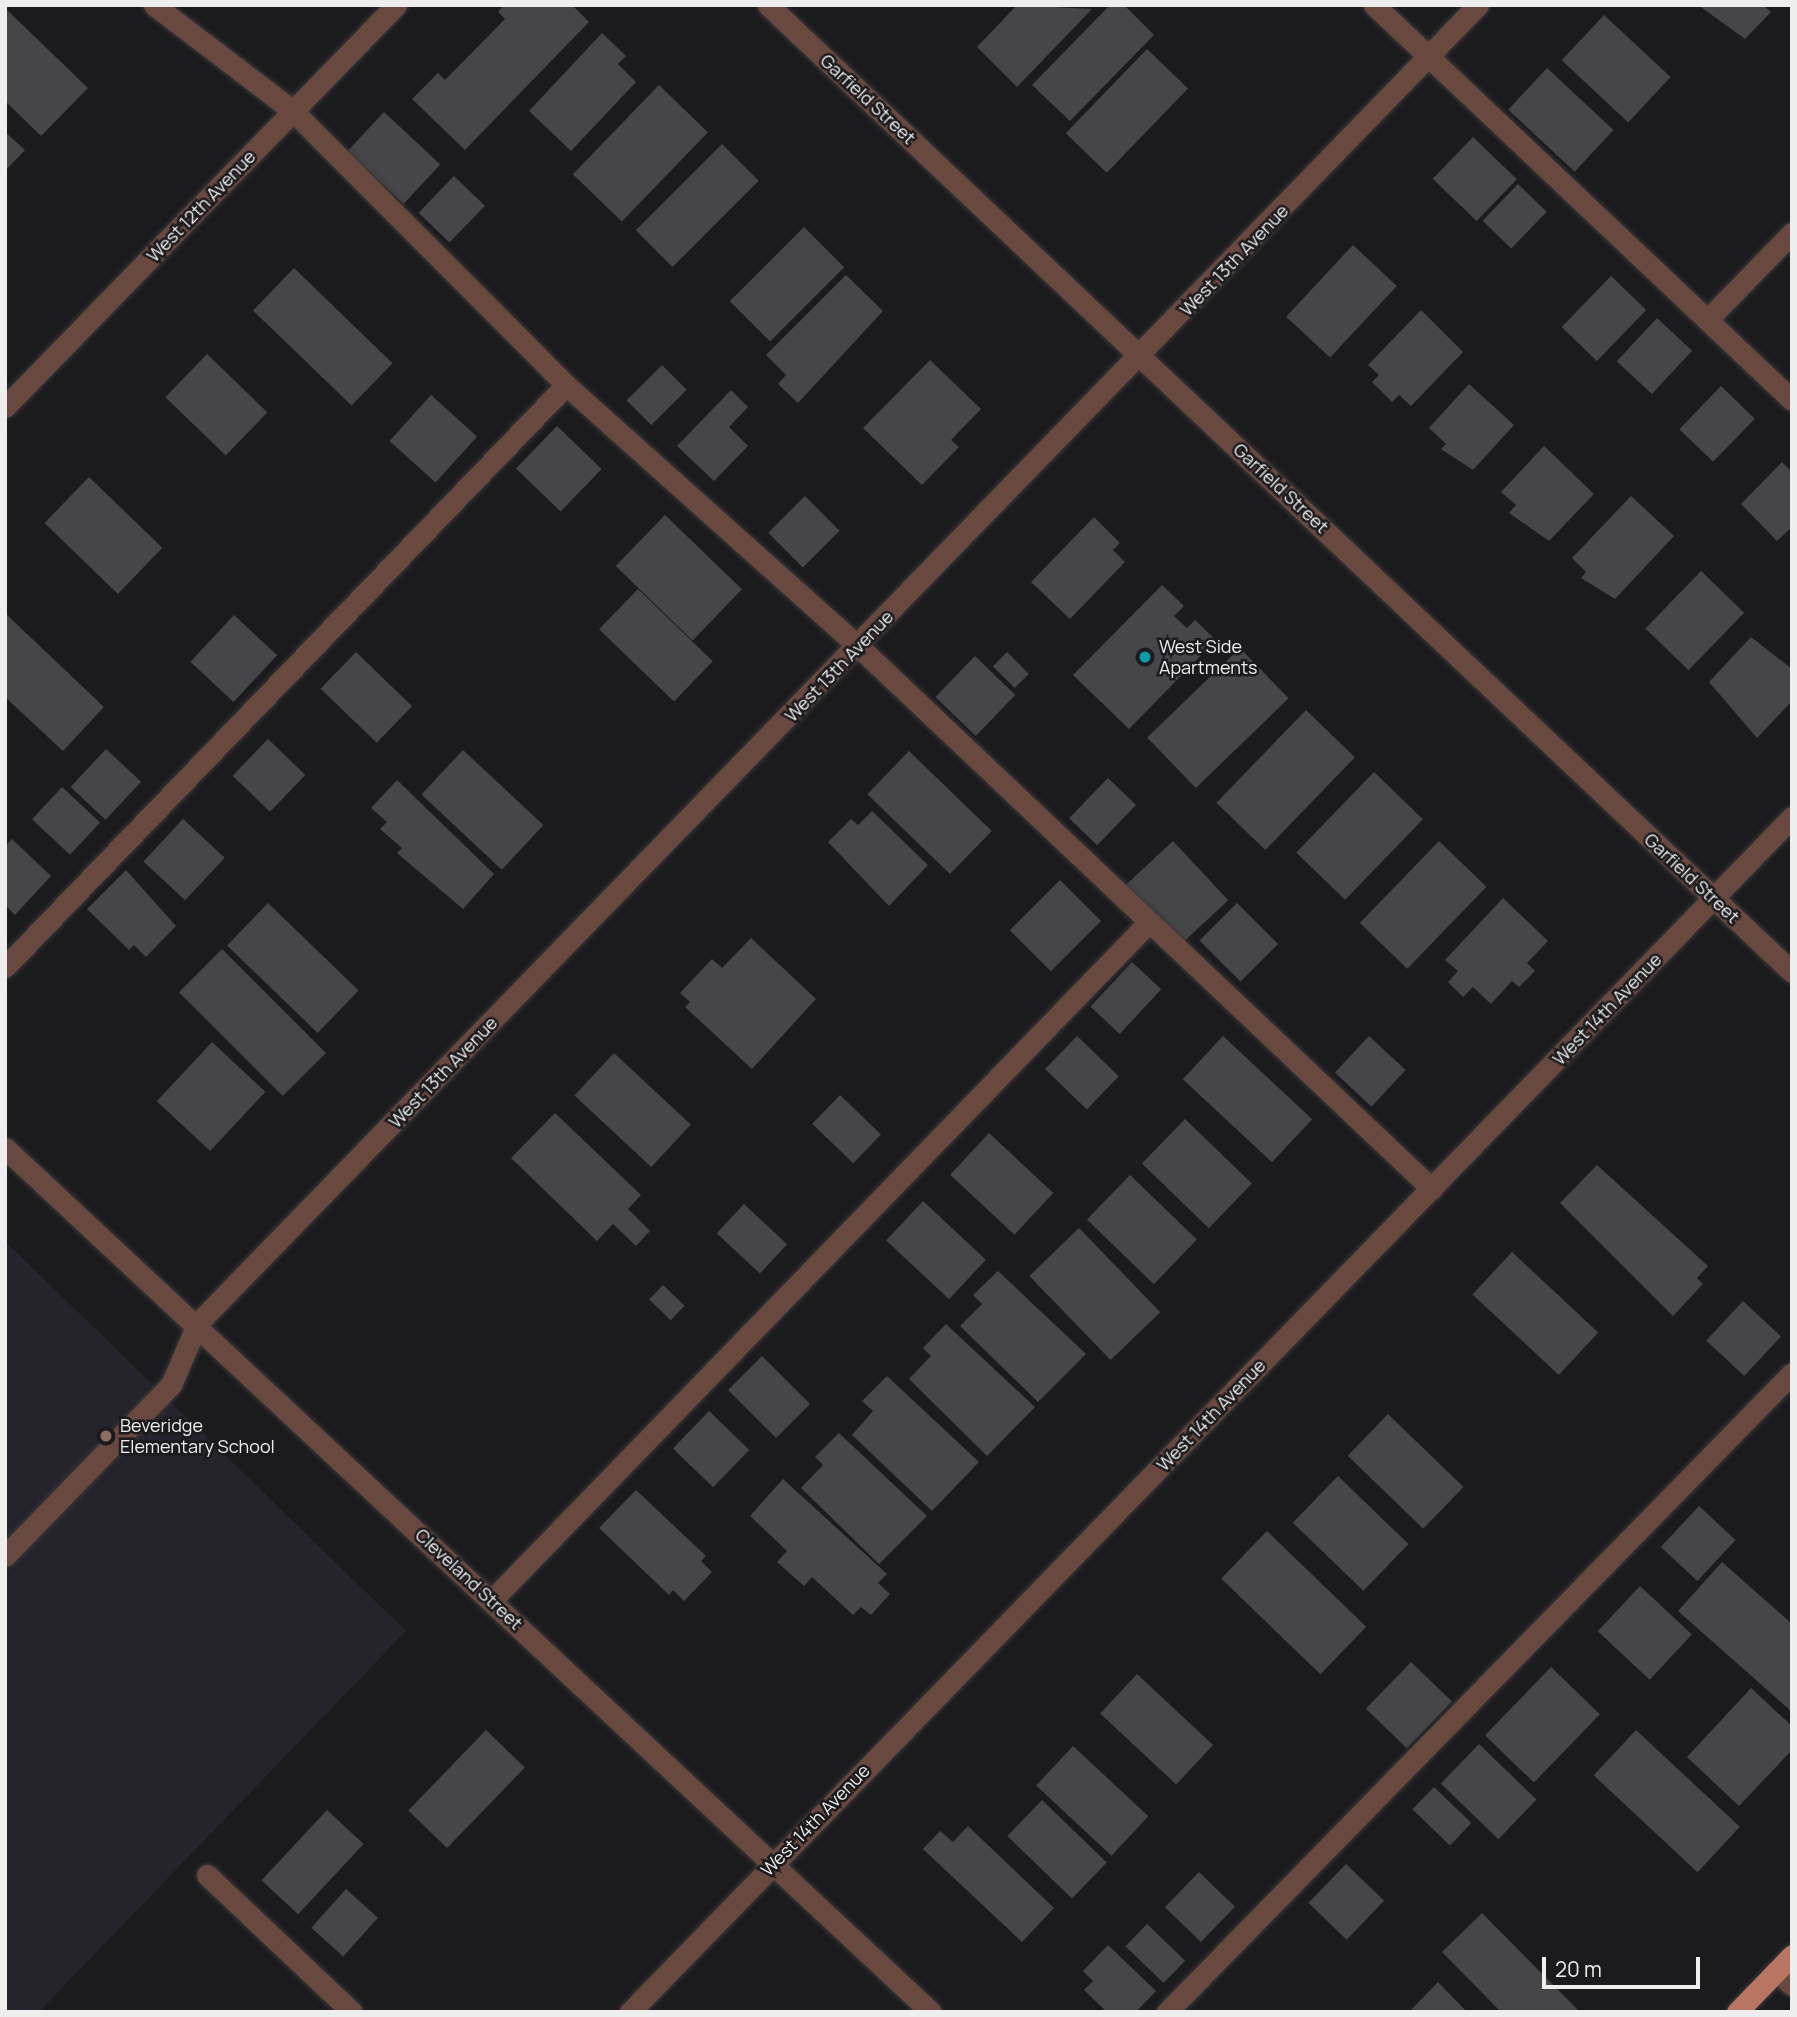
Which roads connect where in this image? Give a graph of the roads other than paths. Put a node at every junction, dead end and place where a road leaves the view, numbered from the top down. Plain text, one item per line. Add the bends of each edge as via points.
1 (154, 5) edge
2 (396, 5) edge
3 (768, 5) edge
4 (1374, 5) edge
5 (1478, 5) edge
6 (1429, 56) junction
7 (293, 111) junction
8 (1792, 233) edge
9 (1708, 319) junction
10 (1142, 355) junction
11 (566, 385) junction
12 (1792, 400) edge
13 (5, 407) edge
14 (858, 646) junction
15 (1792, 817) edge
16 (1714, 899) junction
17 (1149, 922) junction
18 (5, 967) edge
19 (1792, 972) edge
20 (5, 1148) edge
21 (1432, 1189) junction
22 (197, 1324) junction
23 (1792, 1373) edge
24 (5, 1556) edge
25 (492, 1600) junction
26 (773, 1863) junction
27 (207, 1875) dead end
28 (1792, 1955) edge
29 (1784, 1978) edge
30 (352, 2012) edge
31 (630, 2012) edge
32 (931, 2012) edge
33 (1167, 2012) edge
34 (1737, 2012) edge

1 - 7 street
2 - 7 street, West 12th Avenue
3 - 10 street, Garfield Street
4 - 6 street
5 - 6 street, West 13th Avenue
6 - 9 street
6 - 10 street, West 13th Avenue
7 - 11 street
7 - 13 street, West 12th Avenue
8 - 9 street
9 - 12 street
10 - 14 street, West 13th Avenue
10 - 16 street, Garfield Street
11 - 14 street
11 - 18 street
14 - 17 street
14 - 22 street, West 13th Avenue
15 - 16 street, West 14th Avenue
16 - 19 street, Garfield Street
16 - 21 street, West 14th Avenue
17 - 21 street
17 - 25 street
20 - 22 street, Cleveland Street
21 - 26 street, West 14th Avenue
22 - 24 street via 171,1385
22 - 25 street, Cleveland Street
23 - 33 street
25 - 26 street, Cleveland Street
26 - 31 street, West 14th Avenue
26 - 32 street, Cleveland Street
27 - 30 street
28 - 29 main road
29 - 34 main road

